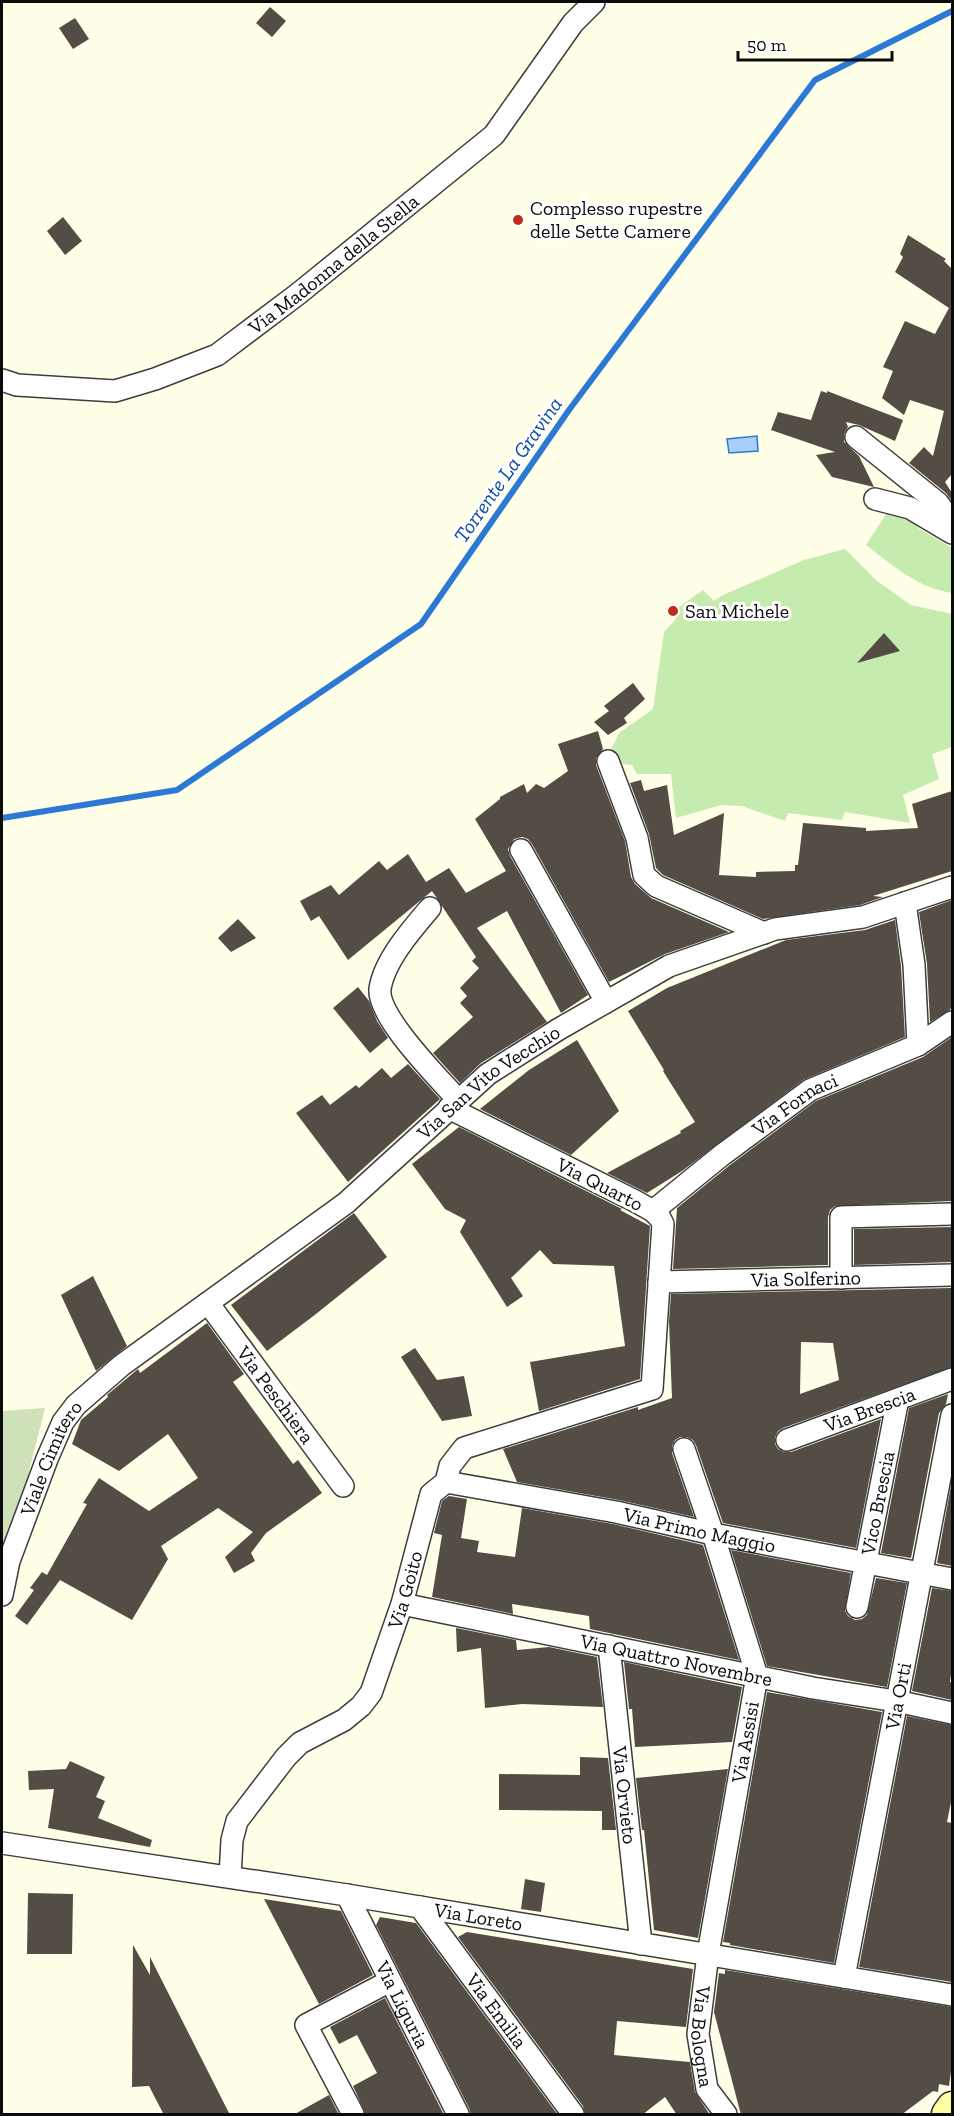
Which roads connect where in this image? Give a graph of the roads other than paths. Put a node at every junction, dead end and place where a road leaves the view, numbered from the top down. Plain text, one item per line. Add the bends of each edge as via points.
1 (594, 2) edge
2 (2, 380) edge
3 (856, 437) dead end
4 (875, 499) dead end
5 (952, 523) edge
6 (952, 533) edge
7 (608, 761) dead end
8 (521, 850) dead end
9 (952, 887) edge
10 (905, 903) junction
11 (430, 908) dead end
12 (764, 933) junction
13 (606, 1002) junction
14 (952, 1022) edge
15 (918, 1045) junction
16 (453, 1104) junction
17 (653, 1211) junction
18 (952, 1214) edge
19 (952, 1275) edge
20 (841, 1278) junction
21 (659, 1282) junction
22 (208, 1302) junction
23 (952, 1379) edge
24 (652, 1389) joint
25 (86, 1395) joint
26 (898, 1399) junction
27 (952, 1415) edge
28 (786, 1440) dead end
29 (950, 1442) edge
30 (684, 1449) dead end
31 (446, 1482) junction
32 (343, 1486) dead end
33 (713, 1534) junction
34 (866, 1563) junction
35 (921, 1573) junction
36 (952, 1579) edge
37 (2, 1595) edge
38 (402, 1604) junction
39 (857, 1607) dead end
40 (609, 1646) junction
41 (757, 1676) junction
42 (896, 1701) junction
43 (952, 1713) edge
44 (2, 1843) edge
45 (230, 1876) junction
46 (346, 1894) junction
47 (420, 1907) junction
48 (641, 1944) junction
49 (708, 1954) junction
50 (844, 1977) junction
51 (390, 1981) junction
52 (952, 1995) edge
53 (952, 2107) edge
54 (353, 2115) edge
55 (458, 2115) edge
56 (573, 2115) edge
57 (726, 2115) edge
58 (947, 2115) edge

1 - 2 street, Via Madonna della Stella via 573,23 494,135 217,355 115,391 17,385
3 - 5 street via 938,503
4 - 6 street via 910,508
7 - 12 street via 637,838 644,875 656,886
8 - 13 street
9 - 10 street, Via San Vito Vecchio
10 - 12 street, Via San Vito Vecchio via 863,917
10 - 15 street via 914,965
11 - 16 street via 385,972 380,991 385,1013
12 - 13 street, Via San Vito Vecchio via 669,966
13 - 16 street, Via San Vito Vecchio via 488,1074
14 - 15 street, Via Fornaci
15 - 17 street, Via Fornaci via 810,1090
16 - 17 street, Via Quarto
16 - 22 street, Via San Vito Vecchio via 346,1203
17 - 21 street, Via Quarto via 663,1224
18 - 20 street via 841,1217
19 - 20 street, Via Solferino
20 - 21 street, Via Solferino
21 - 24 street, Via Quarto
22 - 25 street, Via San Vito Vecchio
22 - 32 street, Via Peschiera
23 - 26 street, Via Brescia
24 - 31 street, Via Goito via 464,1448 450,1466
25 - 37 street, Viale Cimitero via 63,1422 9,1561
26 - 28 street, Via Brescia
26 - 34 street, Vico Brescia
27 - 29 street, Via Orti
29 - 35 street, Via Orti
30 - 33 street, Via Assisi
31 - 33 street, Via Primo Maggio via 616,1512
31 - 38 street, Via Goito via 431,1494
33 - 34 street, Via Primo Maggio
33 - 41 street, Via Assisi
34 - 35 street, Via Primo Maggio
34 - 39 street, Vico Brescia
35 - 36 street, Via Primo Maggio
35 - 42 street, Via Orti
38 - 40 street, Via Quattro Novembre
38 - 45 street, Via Goito via 371,1693 344,1720 300,1743 237,1821
40 - 41 street, Via Quattro Novembre
40 - 48 street, Via Orvieto
41 - 42 street, Via Quattro Novembre
41 - 49 street, Via Assisi
42 - 43 street, Via Quattro Novembre
42 - 50 street, Via Orti
44 - 45 street, Via Loreto
45 - 46 street, Via Loreto
46 - 47 street, Via Loreto
46 - 51 street, Via Liguria
47 - 48 street, Via Loreto
47 - 56 street, Via Emilia
48 - 49 street, Via Loreto
49 - 50 street, Via Loreto
49 - 57 street, Via Bologna via 698,2034 707,2089
50 - 52 street, Via Loreto
51 - 54 street via 306,2025
51 - 55 street, Via Liguria
53 - 58 street

